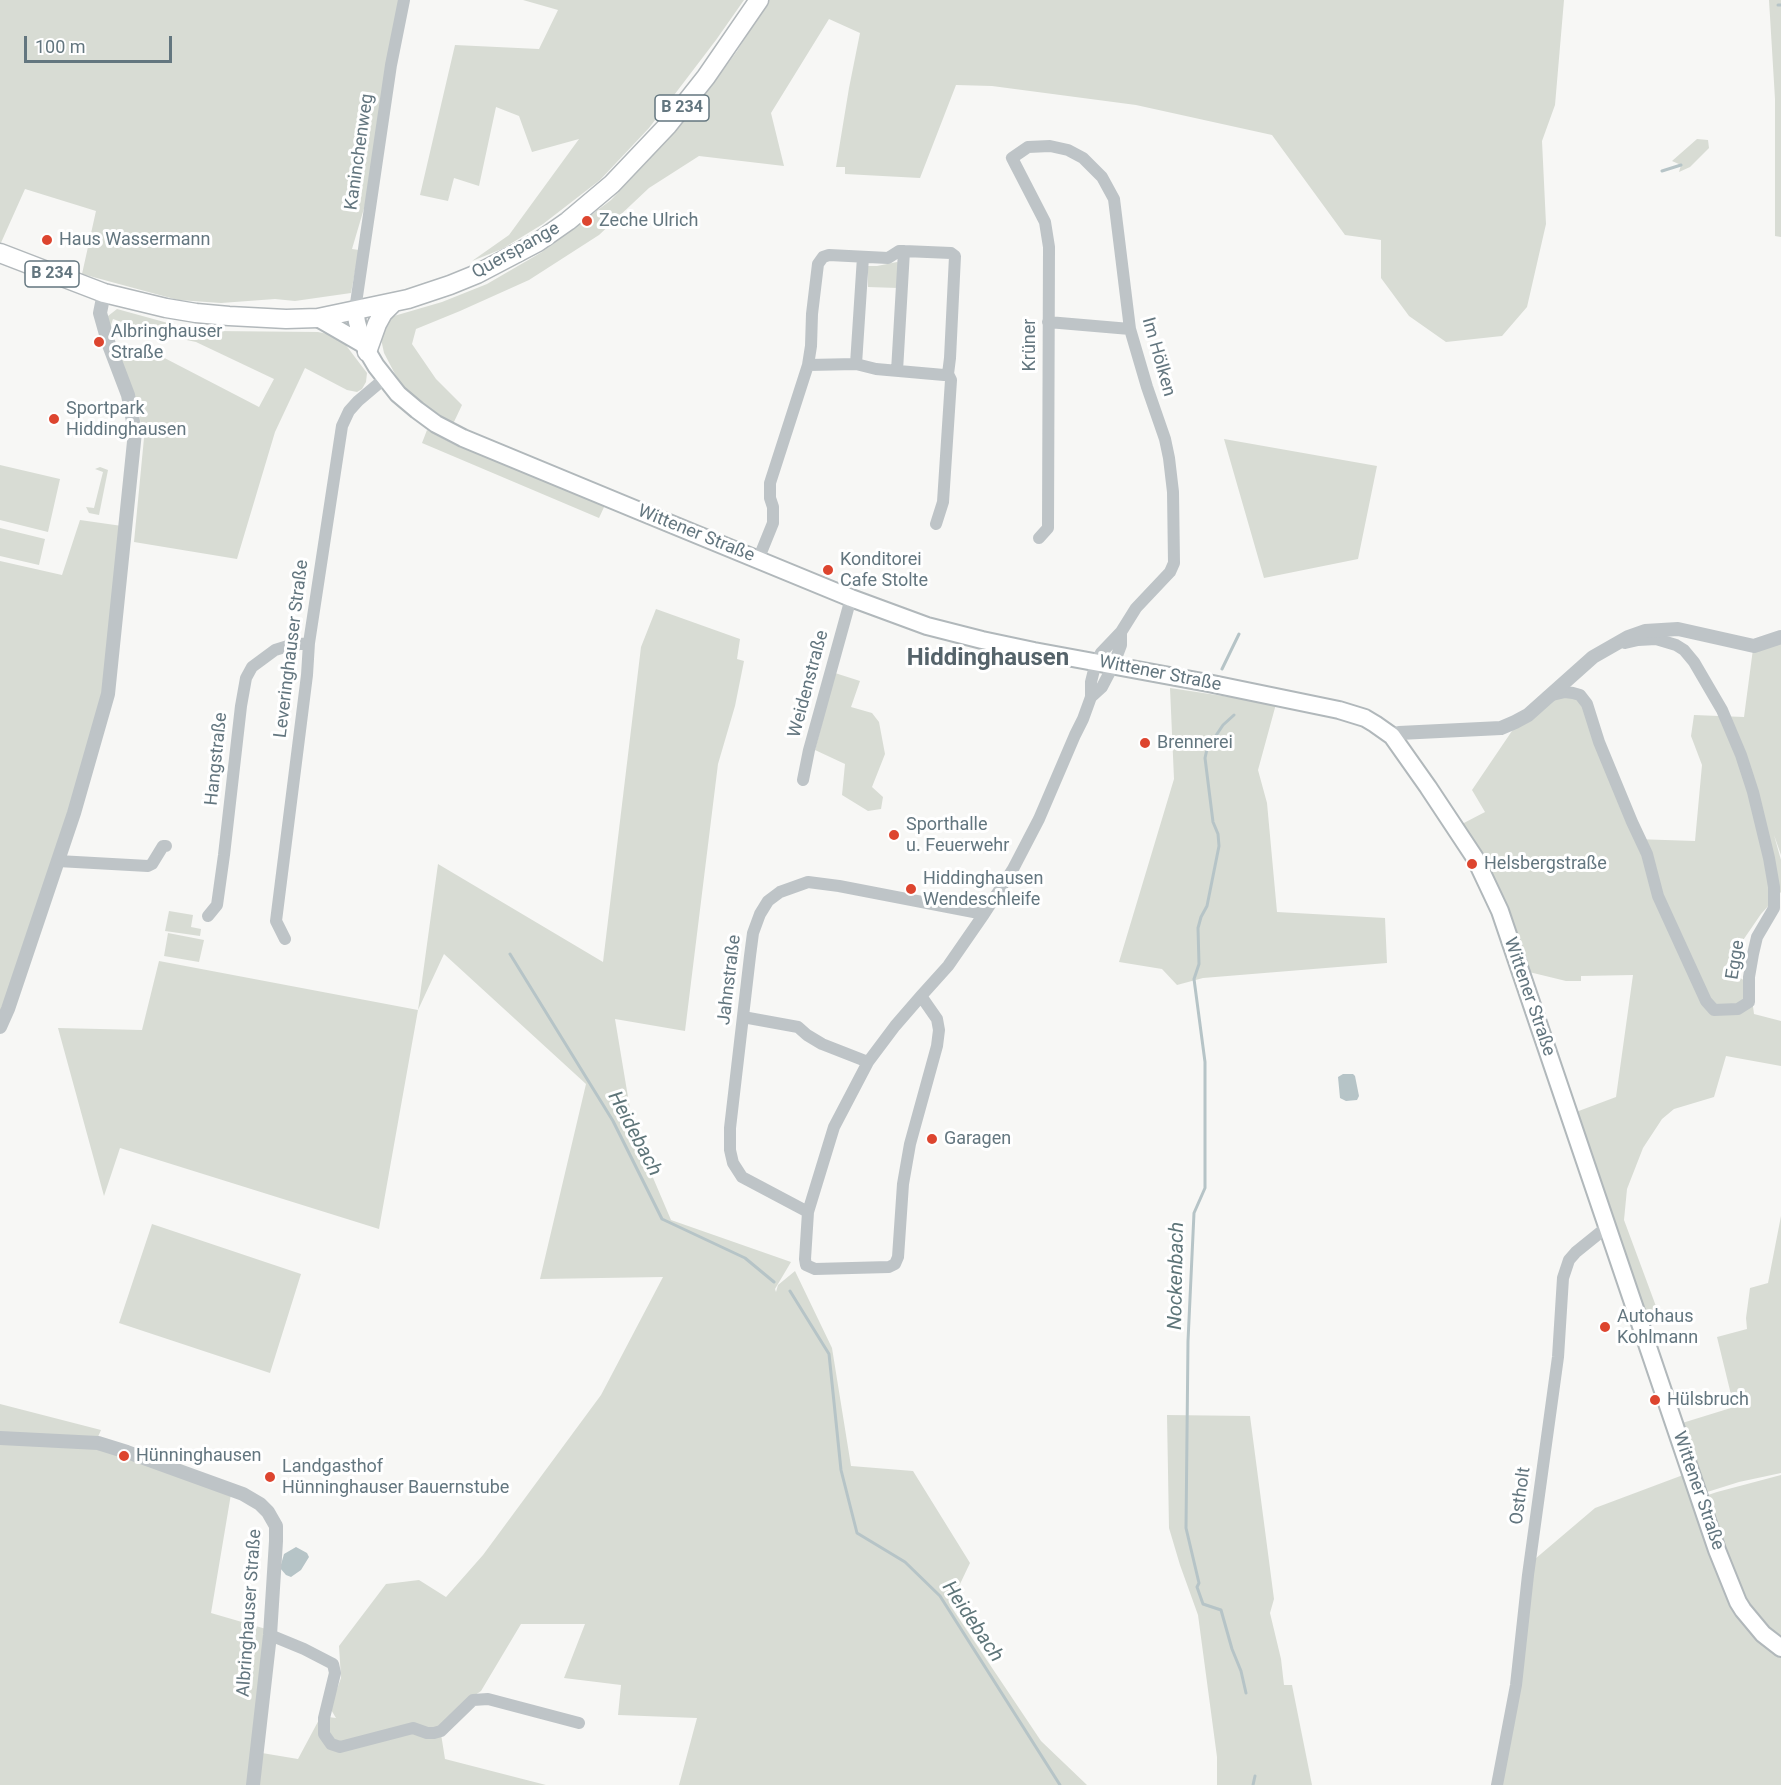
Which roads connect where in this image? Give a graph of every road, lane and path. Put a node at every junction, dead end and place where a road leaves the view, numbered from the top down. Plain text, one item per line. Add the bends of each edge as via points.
1 (404, 0) edge
2 (759, 0) edge
3 (1012, 158) joint
4 (904, 250) junction
5 (0, 253) edge
6 (863, 257) junction
7 (104, 293) junction
8 (394, 302) junction
9 (355, 310) junction
10 (318, 318) junction
11 (1047, 322) junction
12 (1130, 329) junction
13 (365, 348) junction
14 (856, 364) junction
15 (808, 365) junction
16 (897, 371) junction
17 (948, 374) junction
18 (384, 379) junction
19 (936, 525) dead end
20 (1039, 538) dead end
21 (758, 560) junction
22 (851, 598) junction
23 (1781, 637) edge
24 (309, 644) junction
25 (1607, 648) junction
26 (1104, 664) junction
27 (1548, 696) junction
28 (1392, 736) junction
29 (803, 780) dead end
30 (166, 846) dead end
31 (58, 861) junction
32 (984, 914) junction
33 (208, 916) dead end
34 (285, 939) dead end
35 (921, 996) junction
36 (743, 1017) junction
37 (0, 1027) edge
38 (868, 1062) junction
39 (808, 1212) junction
40 (1608, 1229) junction
41 (0, 1438) edge
42 (270, 1635) junction
43 (1781, 1648) edge
44 (579, 1723) dead end
45 (253, 1785) edge
46 (1497, 1785) edge

1 - 9 street, Kaninchenweg
2 - 8 main road, Querspange / B 234 via 668,125 612,184 568,221 538,242 477,274
3 - 11 street, Krüner via 1045,222 1049,247
3 - 12 street, Im Hölken via 1028,147 1050,146 1083,158 1102,177 1114,199
4 - 6 street via 888,258
4 - 16 street
4 - 17 street via 955,256
5 - 7 main road, B 234
6 - 14 street
6 - 15 street via 829,255 818,264
7 - 10 main road, B 234 via 196,314
7 - 31 street via 100,313 128,395 135,440 108,694
8 - 9 main road, Querspange / B 234
8 - 13 main road
9 - 10 main road, B 234
9 - 13 main road, Wittener Straße
10 - 13 main road
11 - 12 street
11 - 20 street, Krüner via 1048,528
12 - 26 street, Im Hölken via 1169,458 1174,556 1170,572 1136,608 1121,632 1121,645
13 - 18 main road, Wittener Straße
14 - 15 street
14 - 16 street
15 - 21 street via 770,483 773,523
16 - 17 street
17 - 19 street via 951,380 943,502
18 - 21 main road, Wittener Straße via 417,410 463,438
18 - 24 street, Leveringhauser Straße via 353,406 342,426
21 - 22 main road, Wittener Straße
22 - 26 main road, Wittener Straße via 952,633
22 - 29 street, Weidenstraße
23 - 25 street via 1754,646 1678,629 1645,631
24 - 33 street, Hangstraße via 275,650 252,668 246,678 224,855 216,905
24 - 34 street, Leveringhauser Straße via 276,921
25 - 27 street
25 - 27 street, Egge via 1656,639 1684,650 1695,662 1734,736 1754,792 1774,887 1774,908 1757,937 1753,954 1749,1002 1738,1009 1714,1010 1706,1001 1658,896 1647,854 1587,704 1573,693
26 - 28 main road, Wittener Straße via 1339,710 1365,718
26 - 32 street, Im Hölken via 1102,687 1091,698 1039,819
27 - 28 street via 1528,715 1501,728
28 - 40 main road, Wittener Straße via 1475,858 1500,911
30 - 31 street via 152,864 141,867
31 - 37 street
32 - 35 street, Im Hölken via 948,966
32 - 36 street, Jahnstraße via 808,882 780,892 764,907 753,933
35 - 38 street, Im Hölken
35 - 39 street, Im Hölken via 937,1019 939,1030 910,1144 895,1264 815,1269 806,1265
36 - 38 street via 798,1027 822,1044
36 - 39 street, Jahnstraße via 730,1128 733,1163 742,1177
38 - 39 street, Im Hölken via 834,1127
40 - 43 main road, Wittener Straße via 1730,1583 1749,1619
40 - 46 street, Ostholt via 1576,1252 1563,1278 1558,1357 1516,1685
41 - 42 street, Albringhauser Straße via 98,1443 243,1494 260,1504 276,1526
42 - 44 street via 333,1664 335,1673 324,1734 331,1744 340,1747 413,1728 427,1733 441,1731 473,1700 488,1699
42 - 45 street, Albringhauser Straße

